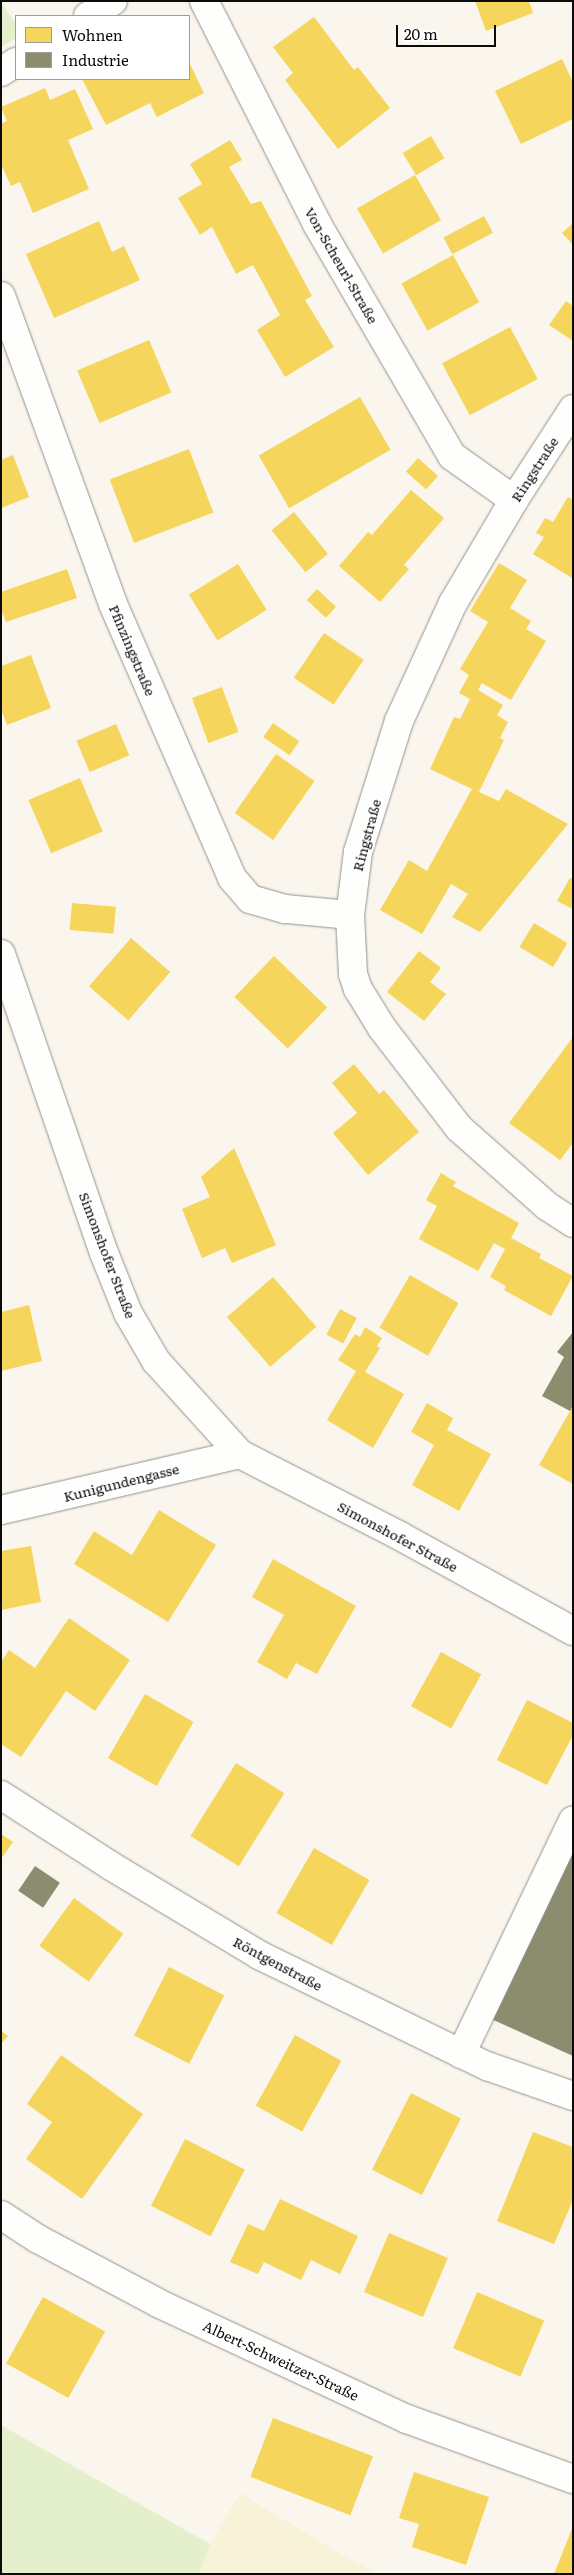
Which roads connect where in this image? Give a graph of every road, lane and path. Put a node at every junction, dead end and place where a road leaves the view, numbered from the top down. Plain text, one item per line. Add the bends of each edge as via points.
1 (113, 1) edge
2 (204, 1) edge
3 (90, 15) edge
4 (15, 63) edge
5 (1, 72) edge
6 (1, 296) edge
7 (573, 409) edge
8 (514, 500) junction
9 (350, 915) junction
10 (1, 954) edge
11 (573, 1223) edge
12 (240, 1454) junction
13 (1, 1510) edge
14 (573, 1631) edge
15 (1, 1795) edge
16 (573, 1820) edge
17 (461, 2054) junction
18 (573, 2096) edge
19 (1, 2215) edge
20 (573, 2480) edge

1 - 3 street
2 - 8 street, Von-Scheurl-Straße via 317,224 452,456
4 - 5 street
6 - 9 street, Pfinzingstraße via 113,604 232,878 250,899 286,909
7 - 8 street, Ringstraße
8 - 9 street, Ringstraße via 453,603 399,721 358,852
9 - 11 street, Ringstraße via 353,974 358,989 382,1028 459,1128 547,1206
10 - 12 street, Simonshofer Straße via 104,1253 128,1313 156,1361
12 - 13 street, Kunigundengasse
12 - 14 street, Simonshofer Straße via 400,1536
15 - 17 street, Röntgenstraße via 111,1866 260,1955
16 - 17 street
17 - 18 street, Röntgenstraße
19 - 20 street, Albert-Schweitzer-Straße via 38,2239 160,2304 389,2411

